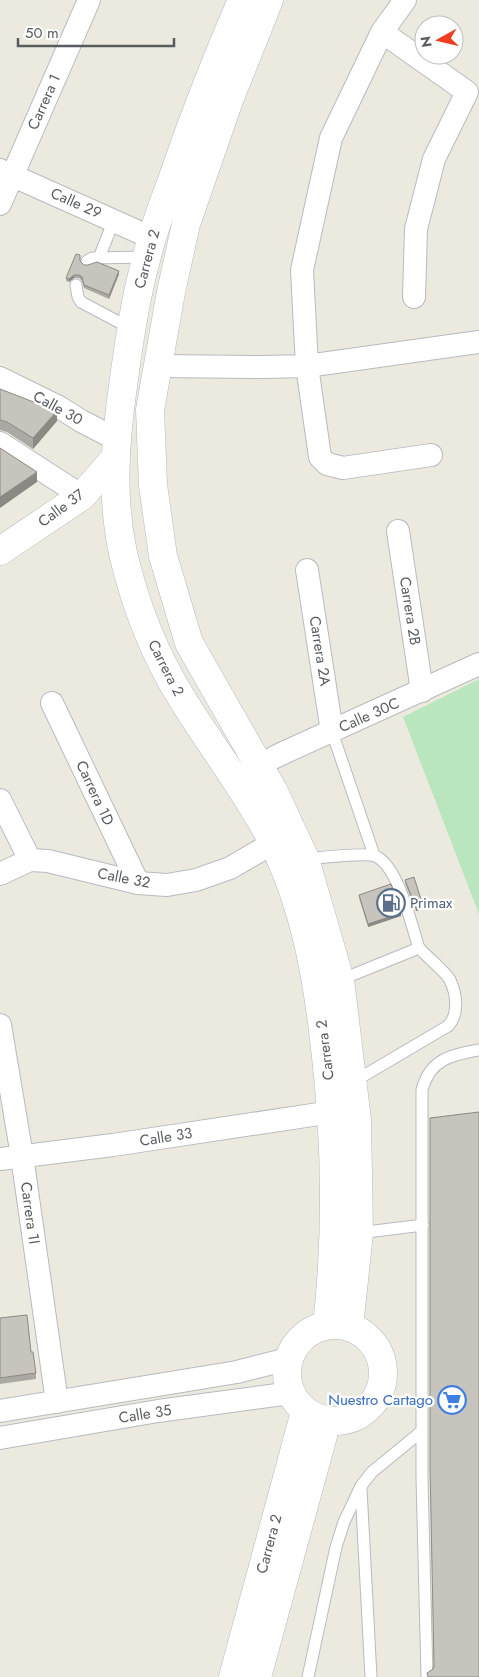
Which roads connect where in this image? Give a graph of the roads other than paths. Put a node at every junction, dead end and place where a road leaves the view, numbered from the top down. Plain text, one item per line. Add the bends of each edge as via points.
1 (89, 0) edge
2 (241, 0) edge
3 (269, 0) edge
4 (405, 0) edge
5 (382, 32) junction
6 (6, 172) edge
7 (0, 204) edge
8 (114, 220) junction
9 (149, 248) junction
10 (99, 258) junction
11 (87, 262) dead end
12 (76, 285) dead end
13 (414, 297) dead end
14 (130, 328) junction
15 (479, 342) edge
16 (158, 366) junction
17 (307, 366) junction
18 (0, 378) edge
19 (0, 443) edge
20 (115, 449) junction
21 (431, 455) dead end
22 (82, 496) junction
23 (398, 531) dead end
24 (0, 551) edge
25 (308, 570) dead end
26 (479, 664) edge
27 (422, 691) junction
28 (52, 702) dead end
29 (332, 732) junction
30 (259, 765) junction
31 (0, 800) edge
32 (272, 842) junction
33 (374, 855) junction
34 (305, 859) junction
35 (30, 860) junction
36 (0, 874) edge
37 (138, 883) junction
38 (419, 948) junction
39 (340, 980) junction
40 (0, 1025) edge
41 (479, 1050) edge
42 (353, 1082) junction
43 (332, 1112) junction
44 (22, 1156) junction
45 (0, 1159) edge
46 (422, 1225) junction
47 (359, 1233) junction
48 (338, 1326) junction
49 (288, 1360) junction
50 (57, 1402) junction
51 (308, 1408) junction
52 (0, 1411) edge
53 (422, 1431) junction
54 (0, 1438) edge
55 (361, 1486) junction
56 (310, 1674) edge
57 (233, 1677) edge
58 (257, 1677) edge
59 (371, 1677) edge
60 (427, 1677) edge

1 - 6 street, Carrera 1
2 - 9 main road, Carrera 2 via 190,128
3 - 16 main road, Carrera 2 via 228,100 186,224
4 - 5 street
5 - 13 street via 468,92 434,159 416,229
5 - 17 street via 331,138 302,270
6 - 7 street, Carrera 1
6 - 8 street, Calle 29
8 - 9 street, Calle 29
8 - 10 lane
9 - 10 lane
9 - 14 main road, Carrera 2
10 - 11 lane
12 - 14 lane via 81,302
14 - 20 main road, Carrera 2
15 - 17 street
16 - 17 street
16 - 30 main road, Carrera 2 via 150,410 153,486 163,556 190,643
17 - 21 street via 320,457 327,464 343,468
18 - 20 street, Calle 30 via 59,407
19 - 22 street
20 - 22 main road, Calle 37
20 - 32 main road, Carrera 2 via 116,507 123,552 147,630 183,701
22 - 24 main road, Calle 37
23 - 27 street, Carrera 2B
25 - 29 street, Carrera 2A
26 - 27 street, Calle 30C
27 - 29 street, Calle 30C
28 - 37 street, Carrera 1D
29 - 30 street, Calle 30C
29 - 33 lane
30 - 34 main road, Carrera 2
31 - 35 street
32 - 37 street, Calle 32 via 230,868 196,880 167,885
32 - 43 main road, Carrera 2 via 298,904 310,950 320,1001
33 - 34 lane
33 - 38 lane via 386,863 395,876
34 - 39 main road, Carrera 2
35 - 36 street
35 - 37 street, Calle 32 via 48,861
38 - 39 lane
38 - 42 lane via 449,979 456,1005 454,1018 448,1026
39 - 42 main road, Carrera 2
40 - 44 street, Carrera 1I
41 - 46 lane via 437,1063 425,1079 422,1090 426,1123
42 - 47 main road, Carrera 2 via 358,1120
43 - 44 street, Calle 33
43 - 48 main road, Carrera 2 via 335,1192 330,1292
44 - 45 street, Calle 33
44 - 50 street, Carrera 1I
46 - 47 lane
46 - 53 lane
47 - 48 main road, Carrera 2
48 - 49 main road via 313,1329 302,1337
48 - 51 main road via 363,1333 374,1344 384,1372 382,1388 364,1412 350,1420 336,1422
49 - 50 street, Calle 35 via 238,1372
49 - 51 main road via 286,1376
50 - 52 street, Calle 35
51 - 54 street, Calle 35 via 158,1411
51 - 57 main road, Carrera 2
51 - 58 main road, Carrera 2
53 - 55 lane via 372,1472
53 - 60 lane
55 - 56 lane via 336,1547
55 - 59 lane

